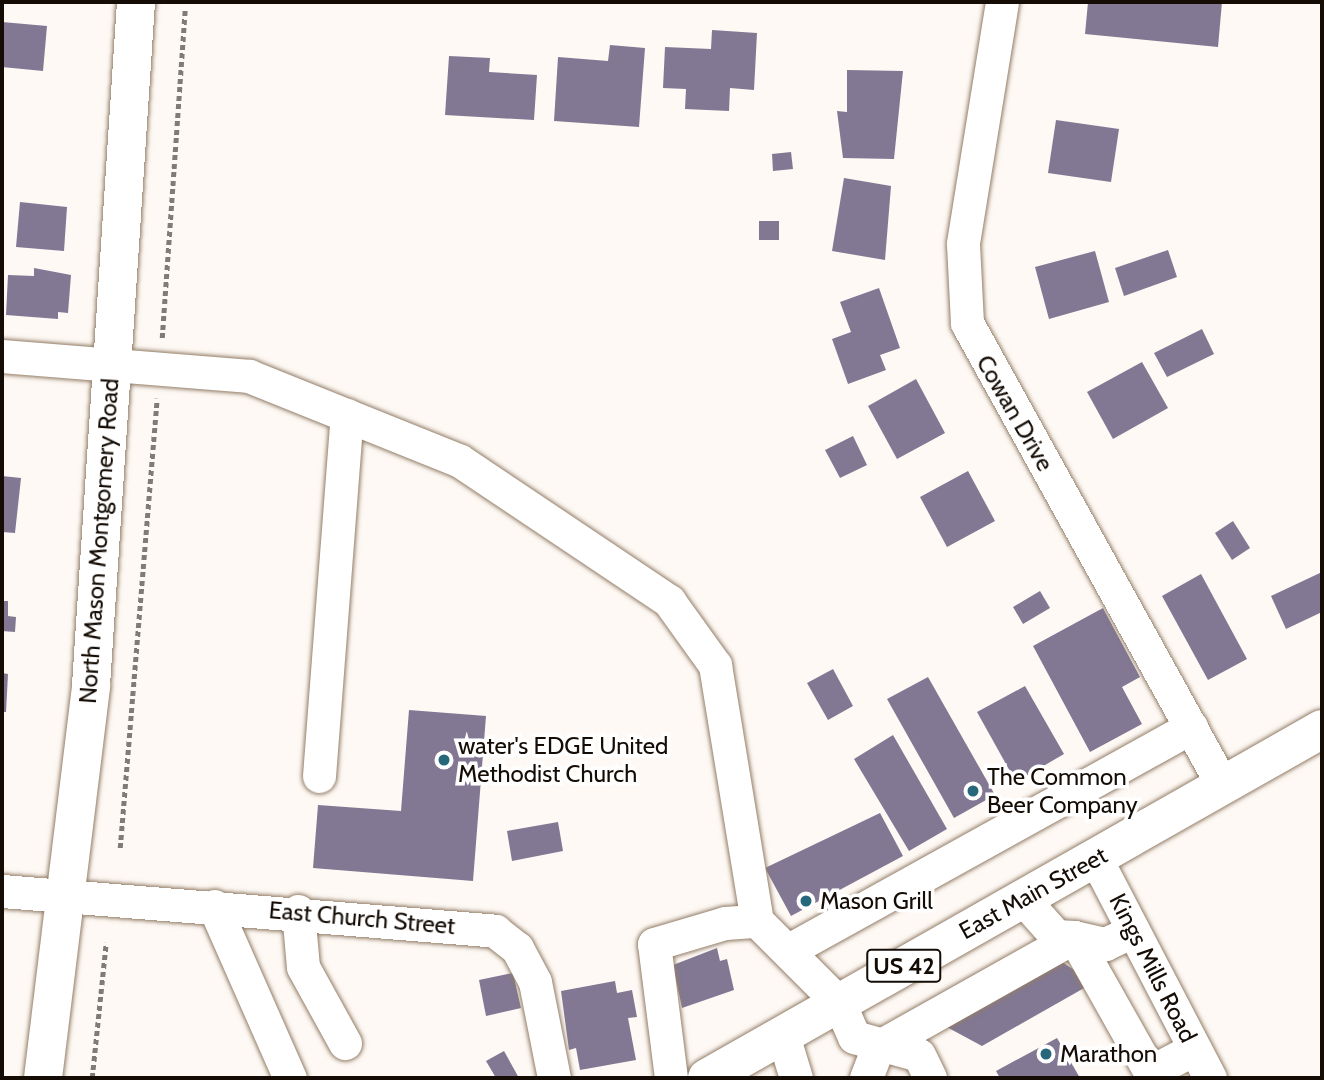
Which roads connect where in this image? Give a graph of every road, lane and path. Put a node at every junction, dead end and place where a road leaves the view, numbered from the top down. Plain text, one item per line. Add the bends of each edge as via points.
1 (136, 2) edge
2 (1002, 2) edge
3 (185, 8) dead end
4 (2, 356) edge
5 (111, 364) junction
6 (160, 366) junction
7 (347, 415) junction
8 (1191, 727) junction
9 (1322, 729) edge
10 (318, 776) dead end
11 (1223, 786) junction
12 (120, 848) dead end
13 (1096, 859) junction
14 (2, 891) edge
15 (65, 896) junction
16 (1023, 899) junction
17 (214, 906) junction
18 (298, 911) junction
19 (757, 921) junction
20 (1133, 931) junction
21 (1074, 937) junction
22 (106, 943) dead end
23 (789, 950) junction
24 (839, 1003) junction
25 (783, 1035) junction
26 (345, 1043) dead end
27 (877, 1047) junction
28 (1194, 1049) junction
29 (43, 1078) edge
30 (92, 1078) edge
31 (290, 1078) edge
32 (554, 1078) edge
33 (671, 1078) edge
34 (707, 1078) edge
35 (796, 1078) edge
36 (866, 1078) edge
37 (930, 1078) edge
38 (1210, 1078) edge

1 - 5 main road, North Mason Montgomery Road
2 - 8 street, Cowan Drive via 963,244 964,311 977,346
3 - 6 path
4 - 5 street
5 - 6 street
5 - 15 main road, North Mason Montgomery Road via 91,685
6 - 7 street via 249,376
6 - 12 path
7 - 10 street
7 - 19 street via 460,461 669,601 715,665
8 - 11 street, Cowan Drive
8 - 23 street
9 - 11 main road, East Main Street / US 42
11 - 13 main road, East Main Street / US 42
13 - 16 main road, East Main Street / US 42
13 - 20 street, Kings Mills Road
14 - 15 street, East Church Street
15 - 17 street, East Church Street
15 - 29 main road, North Mason Montgomery Road
16 - 21 street via 1056,936
16 - 24 main road, East Main Street / US 42
17 - 18 street, East Church Street
17 - 31 street
18 - 26 street via 303,967
18 - 32 street, East Church Street via 495,931 517,948 535,982
19 - 23 street
19 - 33 street via 725,923 654,944
20 - 21 street via 1105,944
20 - 28 street, Kings Mills Road
21 - 27 street
21 - 28 street via 1150,1072
22 - 30 path
23 - 24 street
24 - 25 main road, East Main Street / US 42
24 - 27 street via 853,1037
25 - 34 main road, East Main Street / US 42
25 - 35 street
27 - 36 street
27 - 37 street via 919,1055
28 - 38 street, Kings Mills Road

